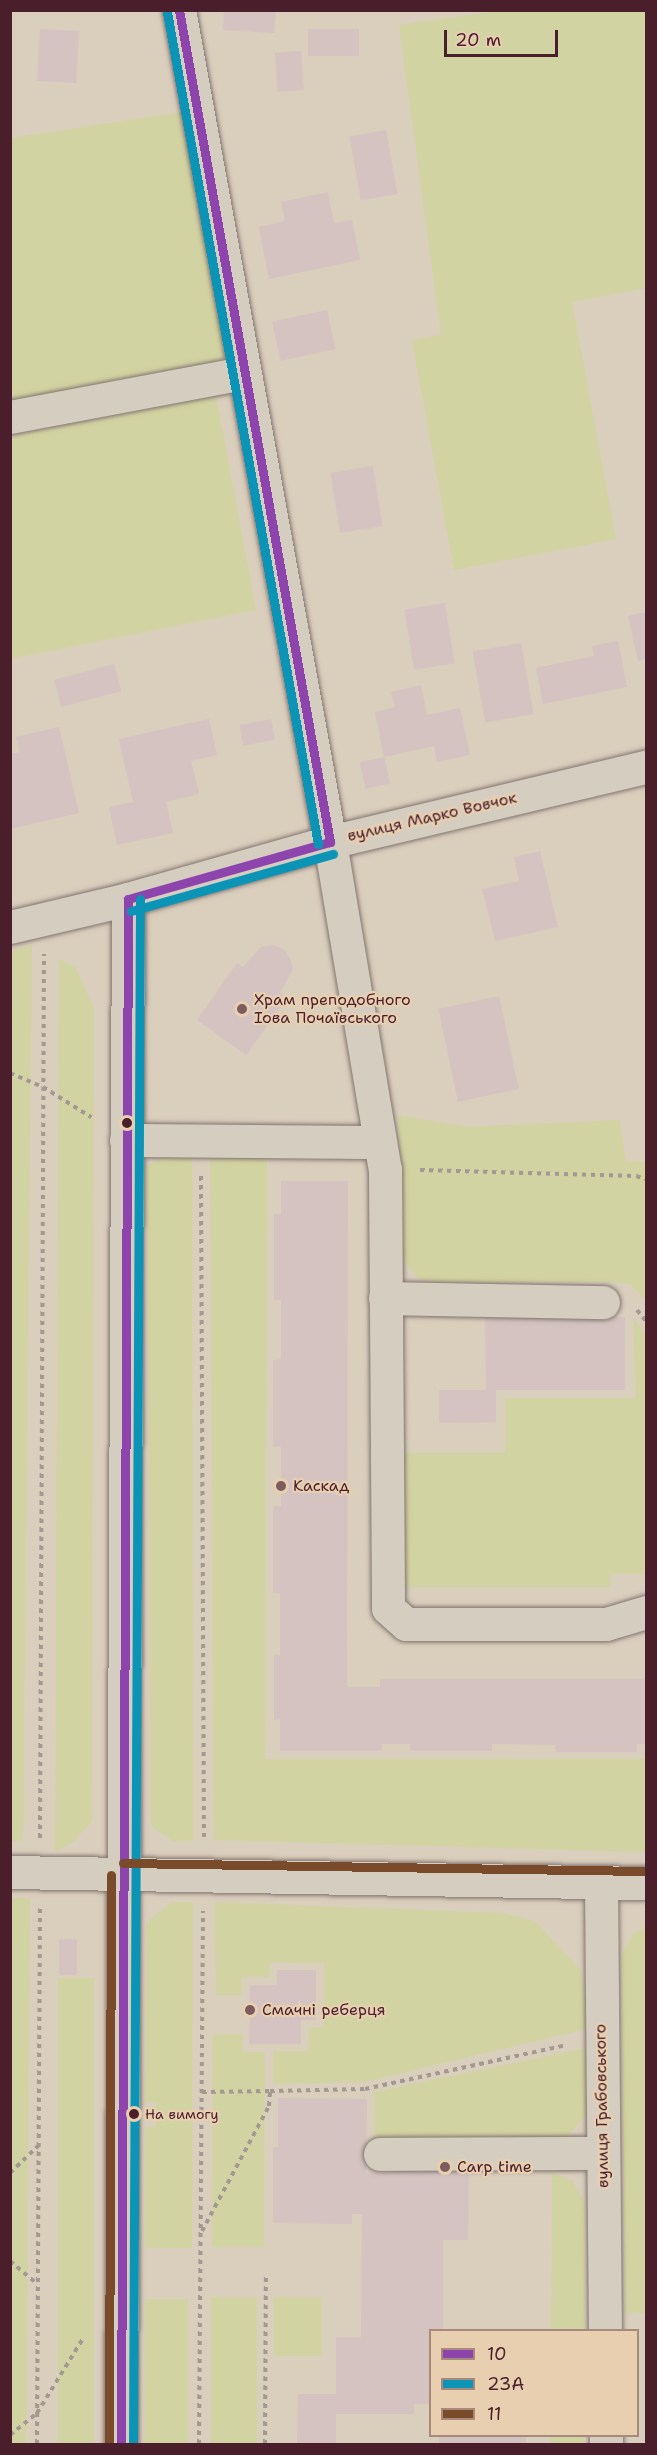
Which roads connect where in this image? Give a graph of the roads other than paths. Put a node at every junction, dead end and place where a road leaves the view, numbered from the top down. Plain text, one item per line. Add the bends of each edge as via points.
1 (178, 10) edge
2 (243, 373) junction
3 (10, 417) edge
4 (646, 767) edge
5 (330, 842) junction
6 (128, 899) junction
7 (10, 927) edge
8 (126, 1140) junction
9 (382, 1156) junction
10 (385, 1298) junction
11 (603, 1302) dead end
12 (646, 1612) edge
13 (25, 1872) edge
14 (123, 1875) junction
15 (601, 1882) junction
16 (646, 1883) edge
17 (603, 2153) junction
18 (380, 2154) dead end
19 (605, 2329) edge
20 (121, 2445) edge

1 - 2 street
2 - 3 street
2 - 5 street
4 - 5 street, вулиця Марко Вовчок
5 - 6 street, вулиця Марко Вовчок
5 - 9 street
6 - 7 street, вулиця Марко Вовчок
6 - 8 street
8 - 9 street via 201,1140
8 - 14 street
9 - 10 street
10 - 11 street
10 - 12 street via 388,1608 406,1624 606,1623
13 - 14 street
14 - 15 street
14 - 20 street
15 - 16 street
15 - 17 street, вулиця Грабовського
17 - 18 street
17 - 19 street, вулиця Грабовського

